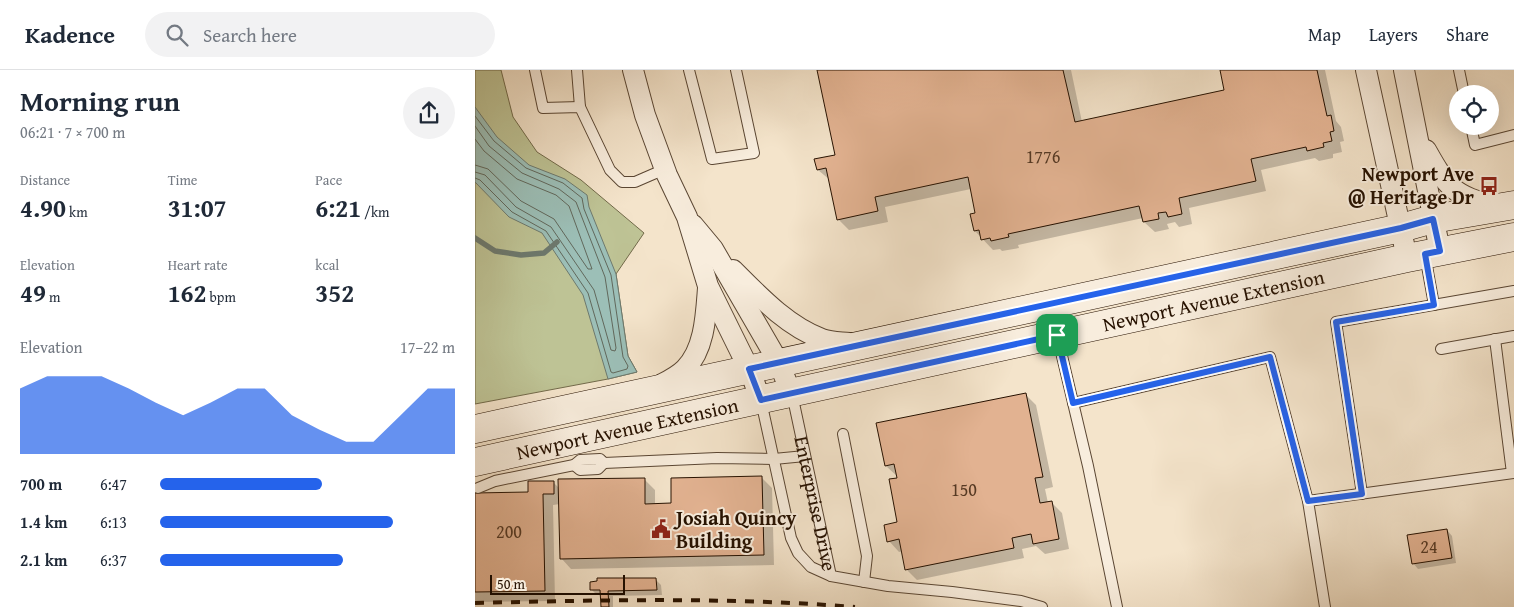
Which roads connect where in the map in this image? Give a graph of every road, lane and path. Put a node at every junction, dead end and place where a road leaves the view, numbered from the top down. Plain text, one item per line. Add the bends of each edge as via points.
1 (535, 70) edge
2 (577, 70) edge
3 (633, 70) edge
4 (689, 70) edge
5 (737, 70) edge
6 (1366, 70) edge
7 (1404, 70) edge
8 (1459, 70) edge
9 (1462, 85) edge
10 (580, 107) junction
11 (1473, 135) edge
12 (1514, 135) edge
13 (1418, 136) junction
14 (665, 169) junction
15 (1510, 206) edge
16 (687, 217) junction
17 (1433, 219) junction
18 (1401, 228) junction
19 (1514, 237) edge
20 (713, 249) junction
21 (1424, 254) junction
22 (708, 286) junction
23 (1514, 291) edge
24 (1434, 305) junction
25 (1057, 335) junction
26 (1514, 336) edge
27 (1495, 340) junction
28 (865, 345) junction
29 (1441, 349) dead end
30 (779, 363) junction
31 (749, 369) junction
32 (655, 389) junction
33 (791, 393) junction
34 (761, 400) junction
35 (1073, 403) junction
36 (475, 429) edge
37 (843, 434) dead end
38 (805, 456) junction
39 (774, 459) junction
40 (479, 468) edge
41 (1513, 473) edge
42 (1362, 494) junction
43 (1308, 501) junction
44 (831, 576) junction
45 (864, 582) junction
46 (1042, 607) edge
47 (1117, 607) edge
48 (1325, 607) edge

1 - 10 lane via 543,108
2 - 10 lane
3 - 14 street, Enterprise Drive
4 - 5 lane via 712,159 754,153
6 - 18 street
7 - 13 street
8 - 9 lane
10 - 14 lane via 610,170 622,182 635,182
11 - 12 lane via 1475,145
13 - 15 street via 1440,176 1458,193 1475,201
13 - 17 street
14 - 16 street, Enterprise Drive
15 - 17 main road, Newport Avenue Extension
16 - 20 street, Enterprise Drive
16 - 22 street, Enterprise Drive
17 - 18 main road, Newport Avenue Extension
17 - 21 street
18 - 21 street
18 - 28 main road, Newport Avenue Extension
19 - 21 main road, Newport Avenue Extension
20 - 28 street, Enterprise Drive via 755,292 801,330 823,340
20 - 30 street, Enterprise Drive
21 - 24 lane
21 - 25 main road, Newport Avenue Extension
22 - 31 street, Enterprise Drive
22 - 32 street, Enterprise Drive via 705,324 698,349 685,369
23 - 24 lane
24 - 42 lane via 1336,322
25 - 33 main road, Newport Avenue Extension
25 - 35 lane
26 - 27 lane
27 - 29 lane
27 - 41 lane
28 - 30 main road, Newport Avenue Extension
30 - 31 main road, Newport Avenue Extension
30 - 33 street, Enterprise Drive
31 - 32 main road, Newport Avenue Extension
31 - 34 street, Enterprise Drive
32 - 36 main road, Newport Avenue Extension
33 - 34 main road, Newport Avenue Extension
33 - 38 lane, Enterprise Drive
34 - 39 lane, Enterprise Drive
34 - 40 main road, Newport Avenue Extension
35 - 43 lane via 1270,357
35 - 47 lane
37 - 45 lane via 867,556
38 - 39 lane
38 - 44 lane, Enterprise Drive
39 - 40 lane via 604,463 599,469 580,470 574,465 495,481
39 - 44 lane, Enterprise Drive via 791,538 798,554 811,567
41 - 42 lane
42 - 43 lane
43 - 48 lane
44 - 45 lane
45 - 46 lane via 1012,600

